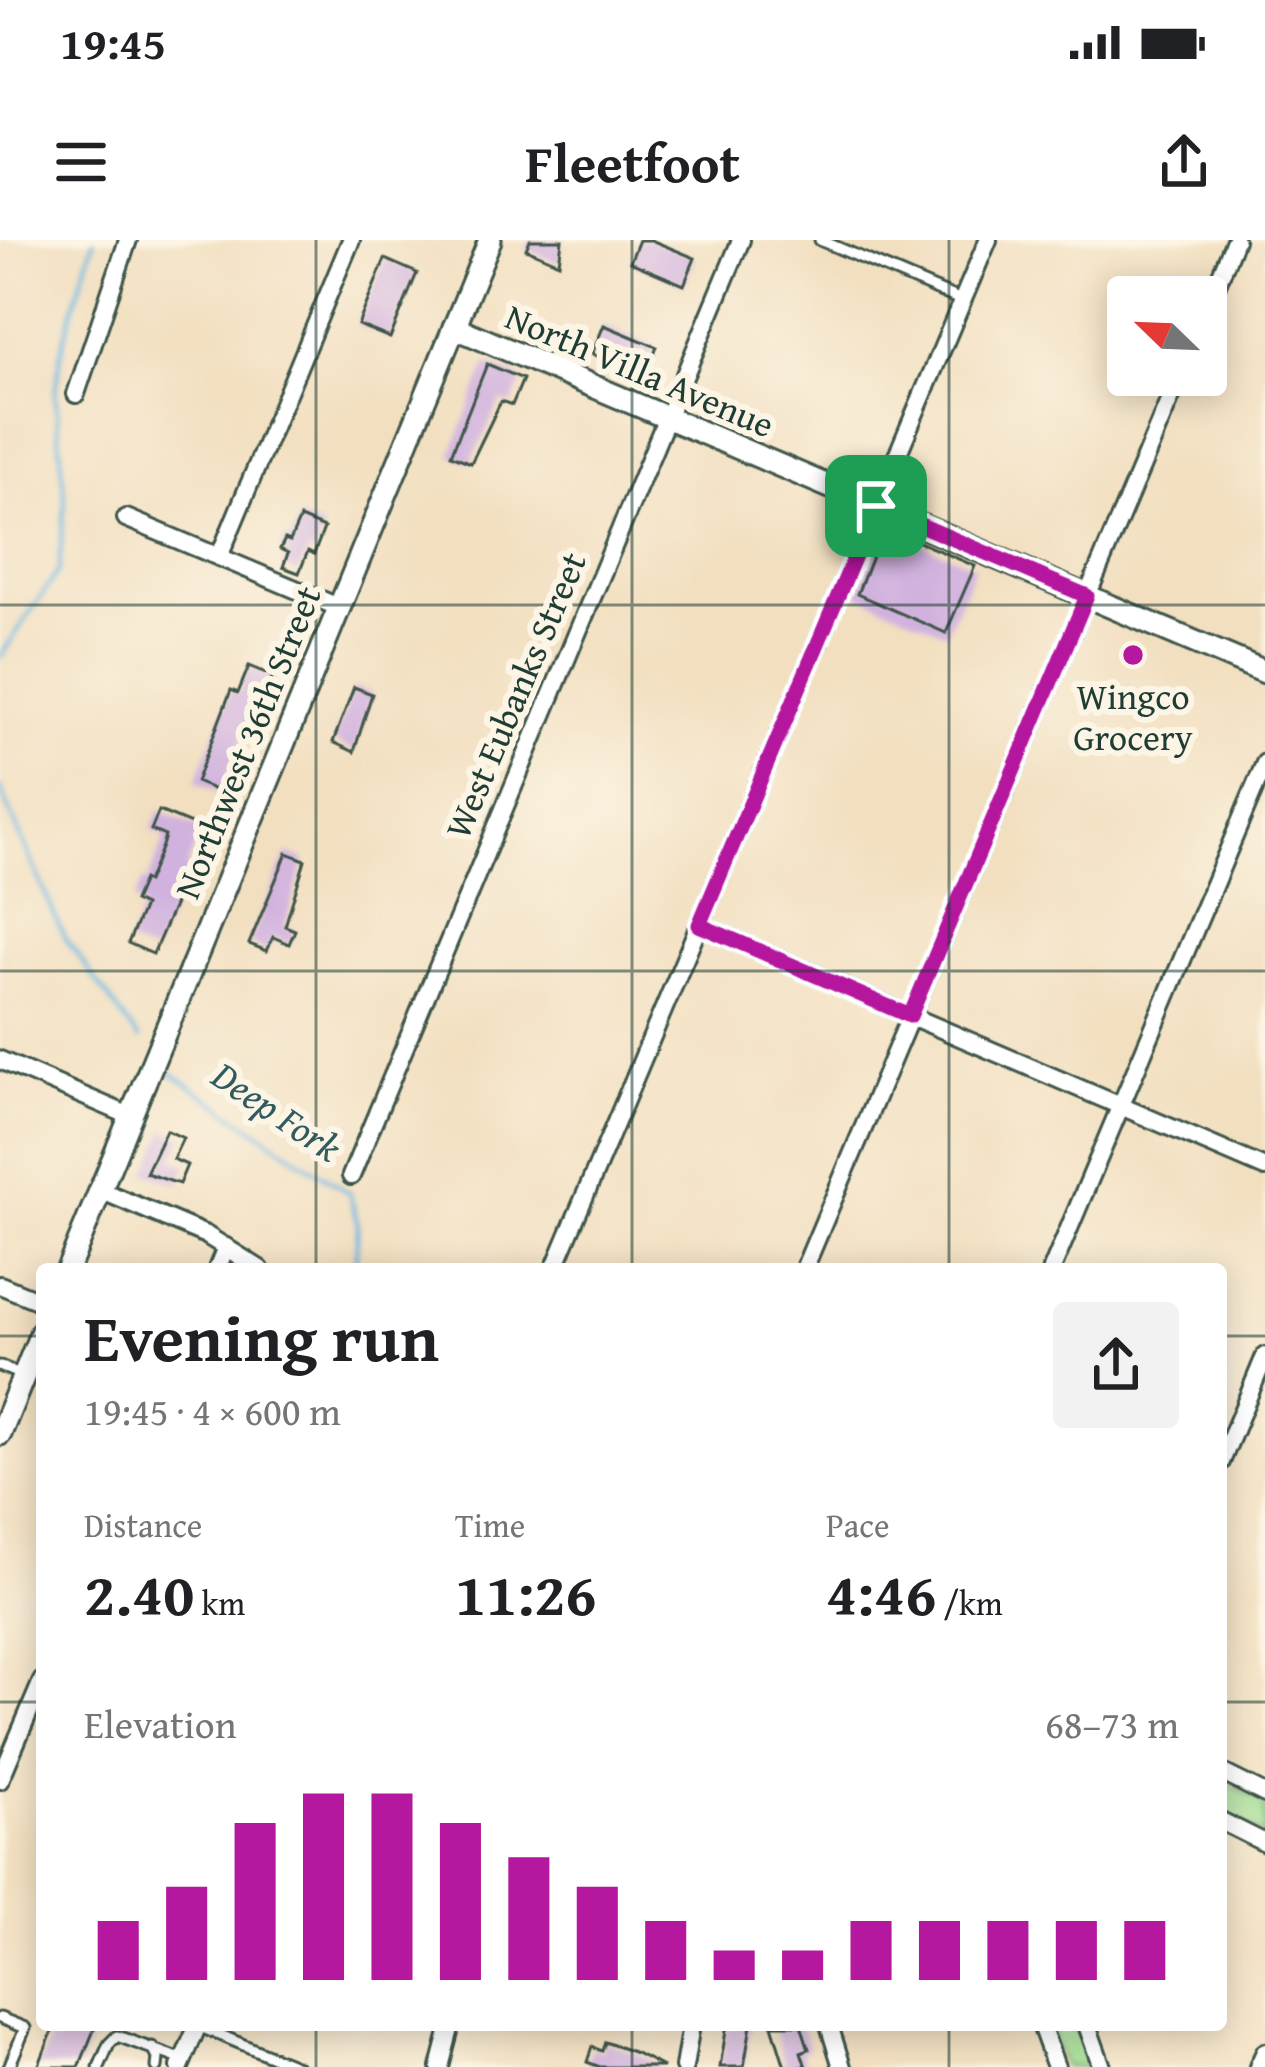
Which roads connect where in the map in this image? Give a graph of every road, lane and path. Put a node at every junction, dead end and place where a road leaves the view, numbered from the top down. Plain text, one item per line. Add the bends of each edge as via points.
1 (128, 240) edge
2 (350, 240) edge
3 (490, 240) edge
4 (741, 240) edge
5 (820, 240) edge
6 (988, 240) edge
7 (1235, 240) edge
8 (1220, 276) edge
9 (963, 301) junction
10 (454, 327) junction
11 (76, 394) dead end
12 (1171, 396) edge
13 (668, 416) junction
14 (876, 506) junction
15 (126, 518) dead end
16 (219, 557) junction
17 (1087, 596) junction
18 (338, 607) junction
19 (1265, 672) edge
20 (1265, 763) edge
21 (699, 925) junction
22 (910, 1016) junction
23 (0, 1060) edge
24 (1121, 1108) junction
25 (130, 1116) junction
26 (1265, 1168) edge
27 (351, 1176) dead end
28 (100, 1190) junction
29 (226, 1246) junction
30 (70, 1263) edge
31 (219, 1263) edge
32 (251, 1263) edge
33 (557, 1263) edge
34 (807, 1263) edge
35 (1055, 1263) edge
36 (0, 1285) edge
37 (36, 1300) edge
38 (36, 1346) edge
39 (1265, 1356) edge
40 (0, 1366) edge
41 (24, 1376) junction
42 (0, 1434) edge
43 (1227, 1448) edge
44 (36, 1695) edge
45 (1227, 1775) edge
46 (0, 1780) edge
47 (1265, 1794) edge
48 (1227, 1824) edge
49 (1265, 1843) edge
50 (0, 2018) edge
51 (195, 2031) edge
52 (212, 2031) edge
53 (449, 2031) edge
54 (690, 2031) edge
55 (831, 2031) edge
56 (1043, 2031) edge
57 (1089, 2031) edge
58 (152, 2047) junction
59 (1265, 2052) edge
60 (182, 2063) edge
61 (9, 2067) edge
62 (99, 2067) edge
63 (157, 2067) edge
64 (297, 2067) edge
65 (440, 2067) edge
66 (684, 2067) edge
67 (842, 2067) edge
68 (1056, 2067) edge
69 (1102, 2067) edge
70 (1258, 2067) edge

1 - 11 street
2 - 16 street
3 - 10 street, Northwest 36th Street
4 - 13 street, West Eubanks Street
5 - 9 lane
6 - 9 street
7 - 8 street
9 - 14 street
10 - 13 street, North Villa Avenue
10 - 18 street, Northwest 36th Street
12 - 17 street
13 - 14 street, North Villa Avenue
13 - 27 street, West Eubanks Street
14 - 17 street, North Villa Avenue
14 - 21 street
15 - 16 street
16 - 18 street
17 - 19 street, North Villa Avenue
17 - 22 street
18 - 25 street, Northwest 36th Street
20 - 24 street
21 - 22 street
21 - 33 street
22 - 24 street
22 - 34 street
23 - 25 street
24 - 26 street
24 - 35 street
25 - 28 street, Northwest 36th Street
28 - 29 street
28 - 30 street, Northwest 36th Street
29 - 31 street
29 - 32 street
36 - 37 street
38 - 41 street
39 - 43 street
40 - 41 lane
41 - 42 street
44 - 46 street
45 - 47 street
48 - 49 street
50 - 61 lane via 25,2028
51 - 60 street
52 - 64 lane
53 - 65 street
54 - 66 street
55 - 67 street
56 - 68 street
57 - 69 street
58 - 60 lane
58 - 62 lane via 116,2036
58 - 63 lane
59 - 70 street

